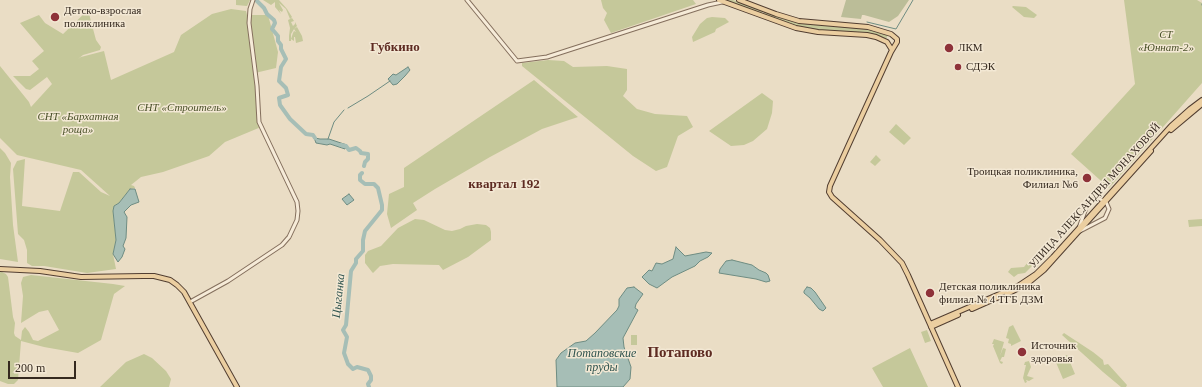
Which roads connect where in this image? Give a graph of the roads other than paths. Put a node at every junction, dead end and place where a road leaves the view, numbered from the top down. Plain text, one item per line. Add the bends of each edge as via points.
1 (253, 0) edge
2 (467, 0) edge
3 (710, 0) edge
4 (718, 0) edge
5 (739, 0) edge
6 (727, 3) junction
7 (708, 5) junction
8 (892, 50) junction
9 (1202, 100) edge
10 (1202, 105) edge
11 (1105, 201) junction
12 (1079, 230) junction
13 (0, 269) edge
14 (190, 302) junction
15 (930, 325) junction
16 (237, 387) edge
17 (957, 387) edge

1 - 14 street via 249,23 259,122 297,202 297,220 289,238 282,245 228,281
2 - 7 street via 517,61 547,57
3 - 7 street
4 - 6 main road
5 - 8 main road via 799,21 868,27 890,34 897,39
6 - 7 street via 717,2
6 - 8 main road via 796,28 876,37 887,42
8 - 15 main road via 830,186 830,194 902,264
9 - 11 main road, УЛИЦА АЛЕКСАНДРЫ МОНАХОВОЙ via 1171,126
10 - 11 main road, УЛИЦА АЛЕКСАНДРЫ МОНАХОВОЙ via 1173,128
11 - 12 main road, УЛИЦА АЛЕКСАНДРЫ МОНАХОВОЙ
11 - 12 street via 1095,199 1089,203
11 - 12 street via 1109,209 1105,218
12 - 15 main road, УЛИЦА АЛЕКСАНДРЫ МОНАХОВОЙ via 1025,282
13 - 14 main road via 81,277 154,276 170,280 177,285
14 - 16 main road
15 - 17 main road

